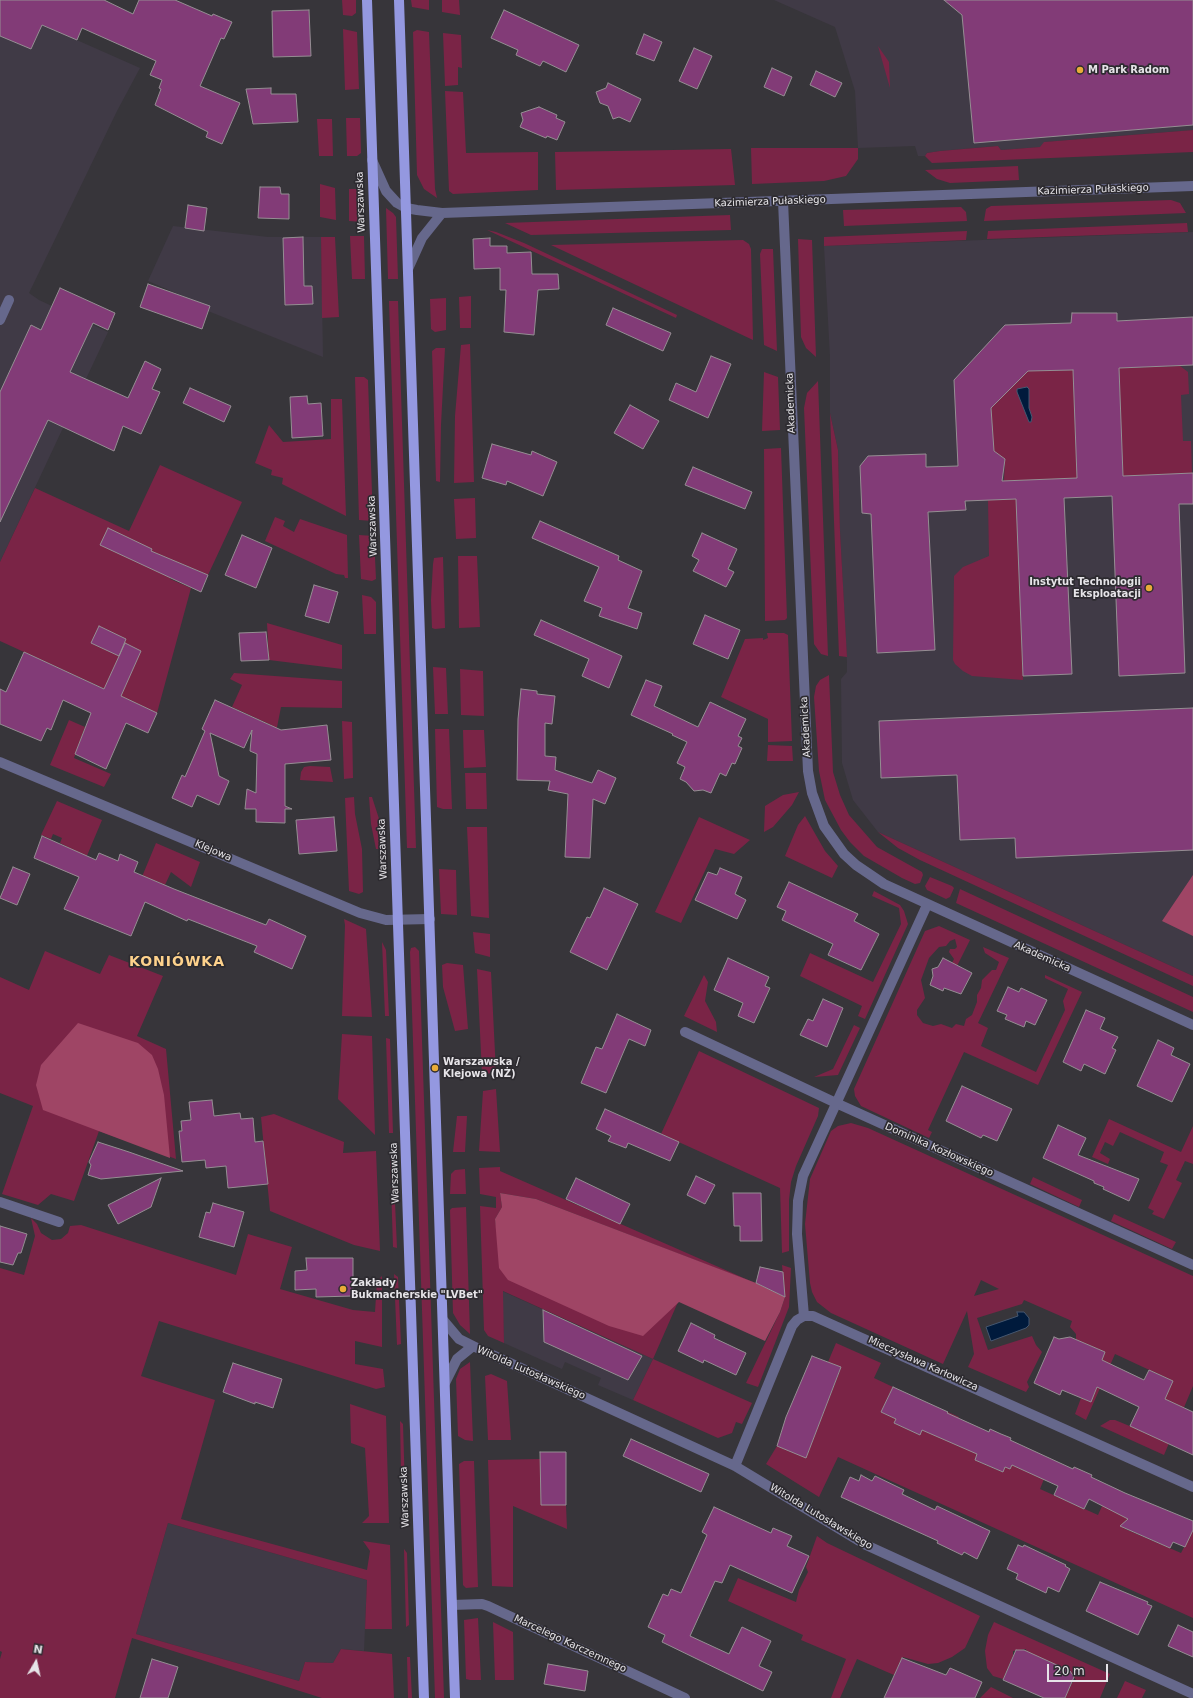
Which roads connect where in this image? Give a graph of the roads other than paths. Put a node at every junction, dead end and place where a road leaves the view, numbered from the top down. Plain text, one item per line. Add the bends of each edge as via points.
1 (367, 0) edge
2 (399, 0) edge
3 (372, 160) junction
4 (1193, 186) edge
5 (783, 201) junction
6 (406, 208) junction
7 (442, 213) junction
8 (408, 269) junction
9 (9, 300) dead end
10 (0, 320) edge
11 (0, 762) edge
12 (927, 904) junction
13 (430, 919) junction
14 (397, 920) junction
15 (1193, 1025) edge
16 (685, 1032) dead end
17 (836, 1103) junction
18 (0, 1202) edge
19 (59, 1222) dead end
20 (1193, 1265) edge
21 (804, 1316) junction
22 (443, 1320) junction
23 (473, 1346) junction
24 (445, 1383) junction
25 (735, 1466) junction
26 (1193, 1487) edge
27 (452, 1605) junction
28 (1193, 1694) edge
29 (424, 1698) edge
30 (455, 1698) edge
31 (685, 1698) edge

1 - 3 main road, Warszawska
2 - 6 main road
3 - 6 street via 386,191 397,203
3 - 14 main road, Warszawska
4 - 5 street, Kazimierza Pułaskiego
5 - 7 street, Kazimierza Pułaskiego
5 - 12 street, Akademicka via 802,666 808,771 812,793 824,826 852,861 884,884
6 - 7 street, Kazimierza Pułaskiego
6 - 8 main road
7 - 8 street via 422,238
8 - 13 main road
9 - 10 street
11 - 14 street, Klejowa via 360,913 386,920
12 - 15 street, Akademicka
12 - 17 street
13 - 14 street, Klejowa
13 - 22 main road
14 - 29 main road, Warszawska
16 - 17 street, Dominika Kozłowskiego
17 - 20 street, Dominika Kozłowskiego
17 - 21 street via 803,1176 798,1201 797,1234
18 - 19 street
21 - 25 street via 792,1326
21 - 26 street, Mieczysława Karłowicza via 821,1318
22 - 23 street, Witolda Lutosławskiego via 459,1339
22 - 24 main road
23 - 24 street, Witolda Lutosławskiego via 457,1359
23 - 25 street, Witolda Lutosławskiego
24 - 27 main road
25 - 28 street, Witolda Lutosławskiego via 866,1545
27 - 30 main road
27 - 31 street, Marcelego Karczemnego via 488,1606

